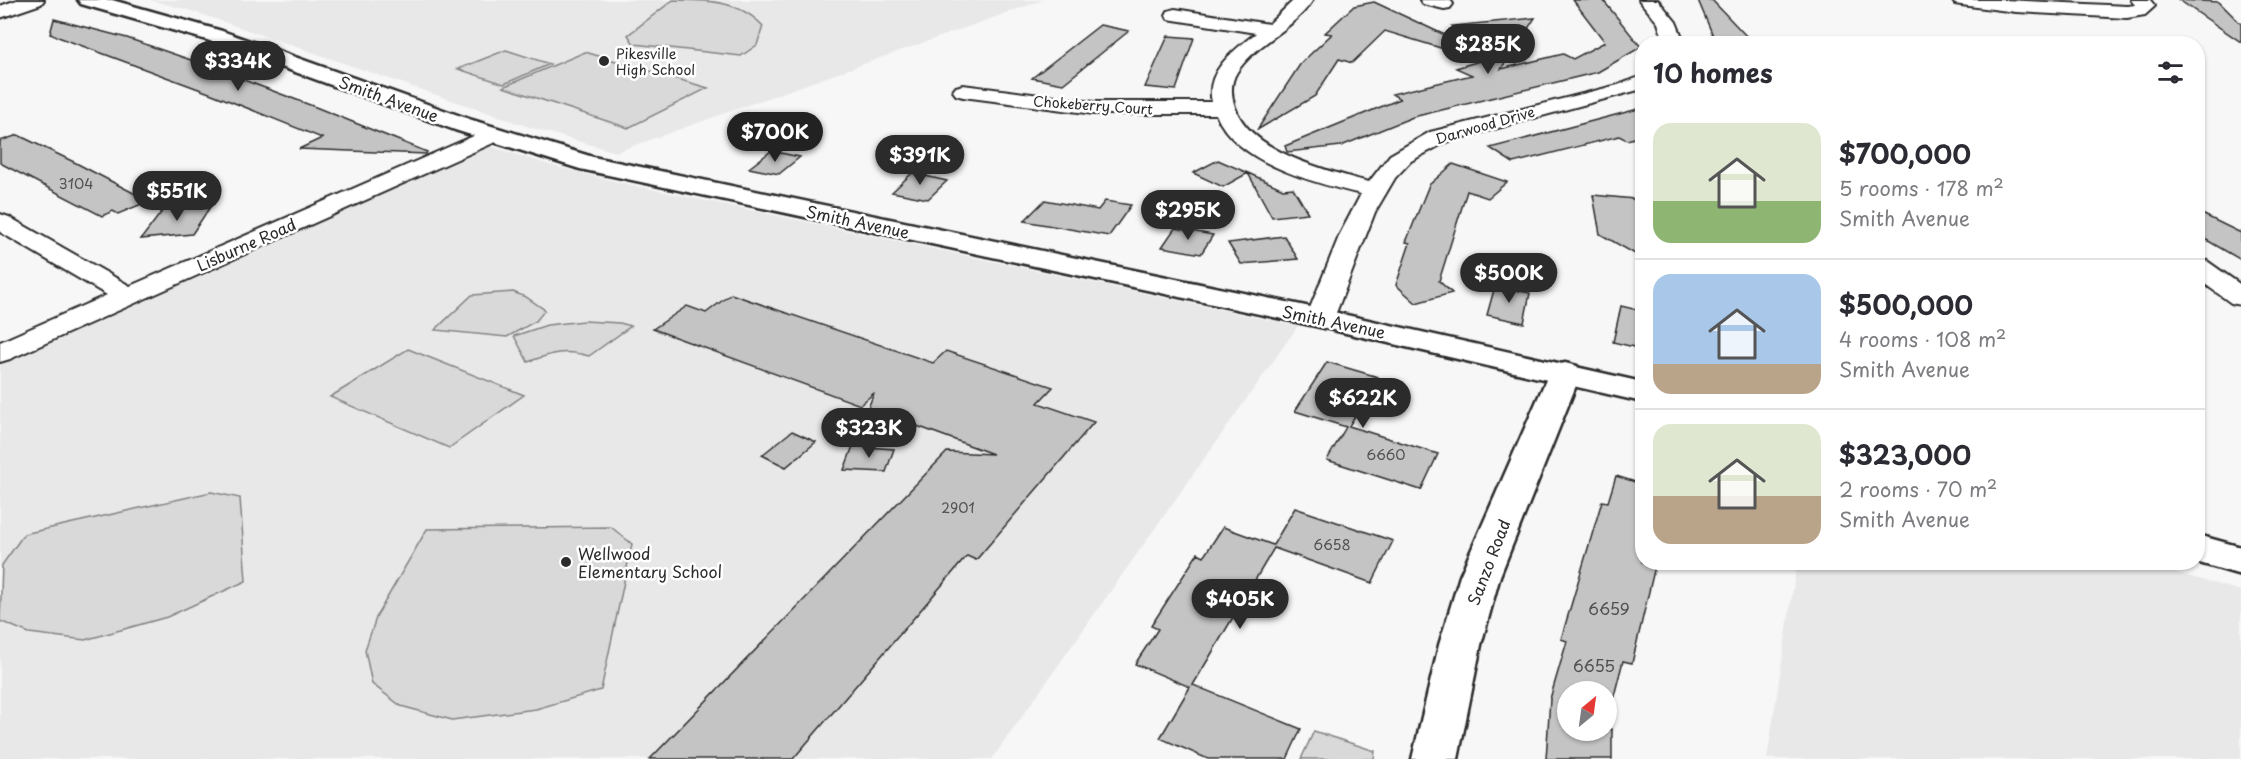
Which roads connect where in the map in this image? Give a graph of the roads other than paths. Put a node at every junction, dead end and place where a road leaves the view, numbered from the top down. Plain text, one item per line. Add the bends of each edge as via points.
1 (35, 0) edge
2 (88, 0) edge
3 (1304, 0) edge
4 (1648, 0) edge
5 (1961, 0) edge
6 (2140, 0) edge
7 (0, 12) edge
8 (1174, 15) dead end
9 (1274, 30) junction
10 (1672, 36) edge
11 (1635, 85) edge
12 (963, 91) dead end
13 (1222, 108) junction
14 (492, 135) junction
15 (1374, 190) junction
16 (0, 222) edge
17 (2205, 272) edge
18 (128, 296) junction
19 (2241, 297) edge
20 (1320, 318) junction
21 (0, 352) edge
22 (1565, 373) junction
23 (1635, 390) edge
24 (2205, 551) edge
25 (2241, 561) edge
26 (1435, 759) edge

1 - 7 street
2 - 14 main road, Smith Avenue via 171,21
3 - 9 street
4 - 10 street via 1667,22
5 - 6 street via 2127,12 2143,9 2146,6
8 - 9 street
9 - 13 street via 1227,70 1220,92
11 - 15 street, Darwood Drive via 1438,136 1400,159
12 - 13 street, Chokeberry Court via 1094,108
13 - 15 street via 1244,136 1260,148 1312,173
14 - 18 street, Lisburne Road
14 - 20 main road, Smith Avenue via 636,175
15 - 20 street, Darwood Drive
16 - 18 street
17 - 19 street
18 - 21 street, Lisburne Road
20 - 22 main road, Smith Avenue
22 - 23 main road, Smith Avenue
22 - 26 main road, Sanzo Road via 1480,576
24 - 25 main road

